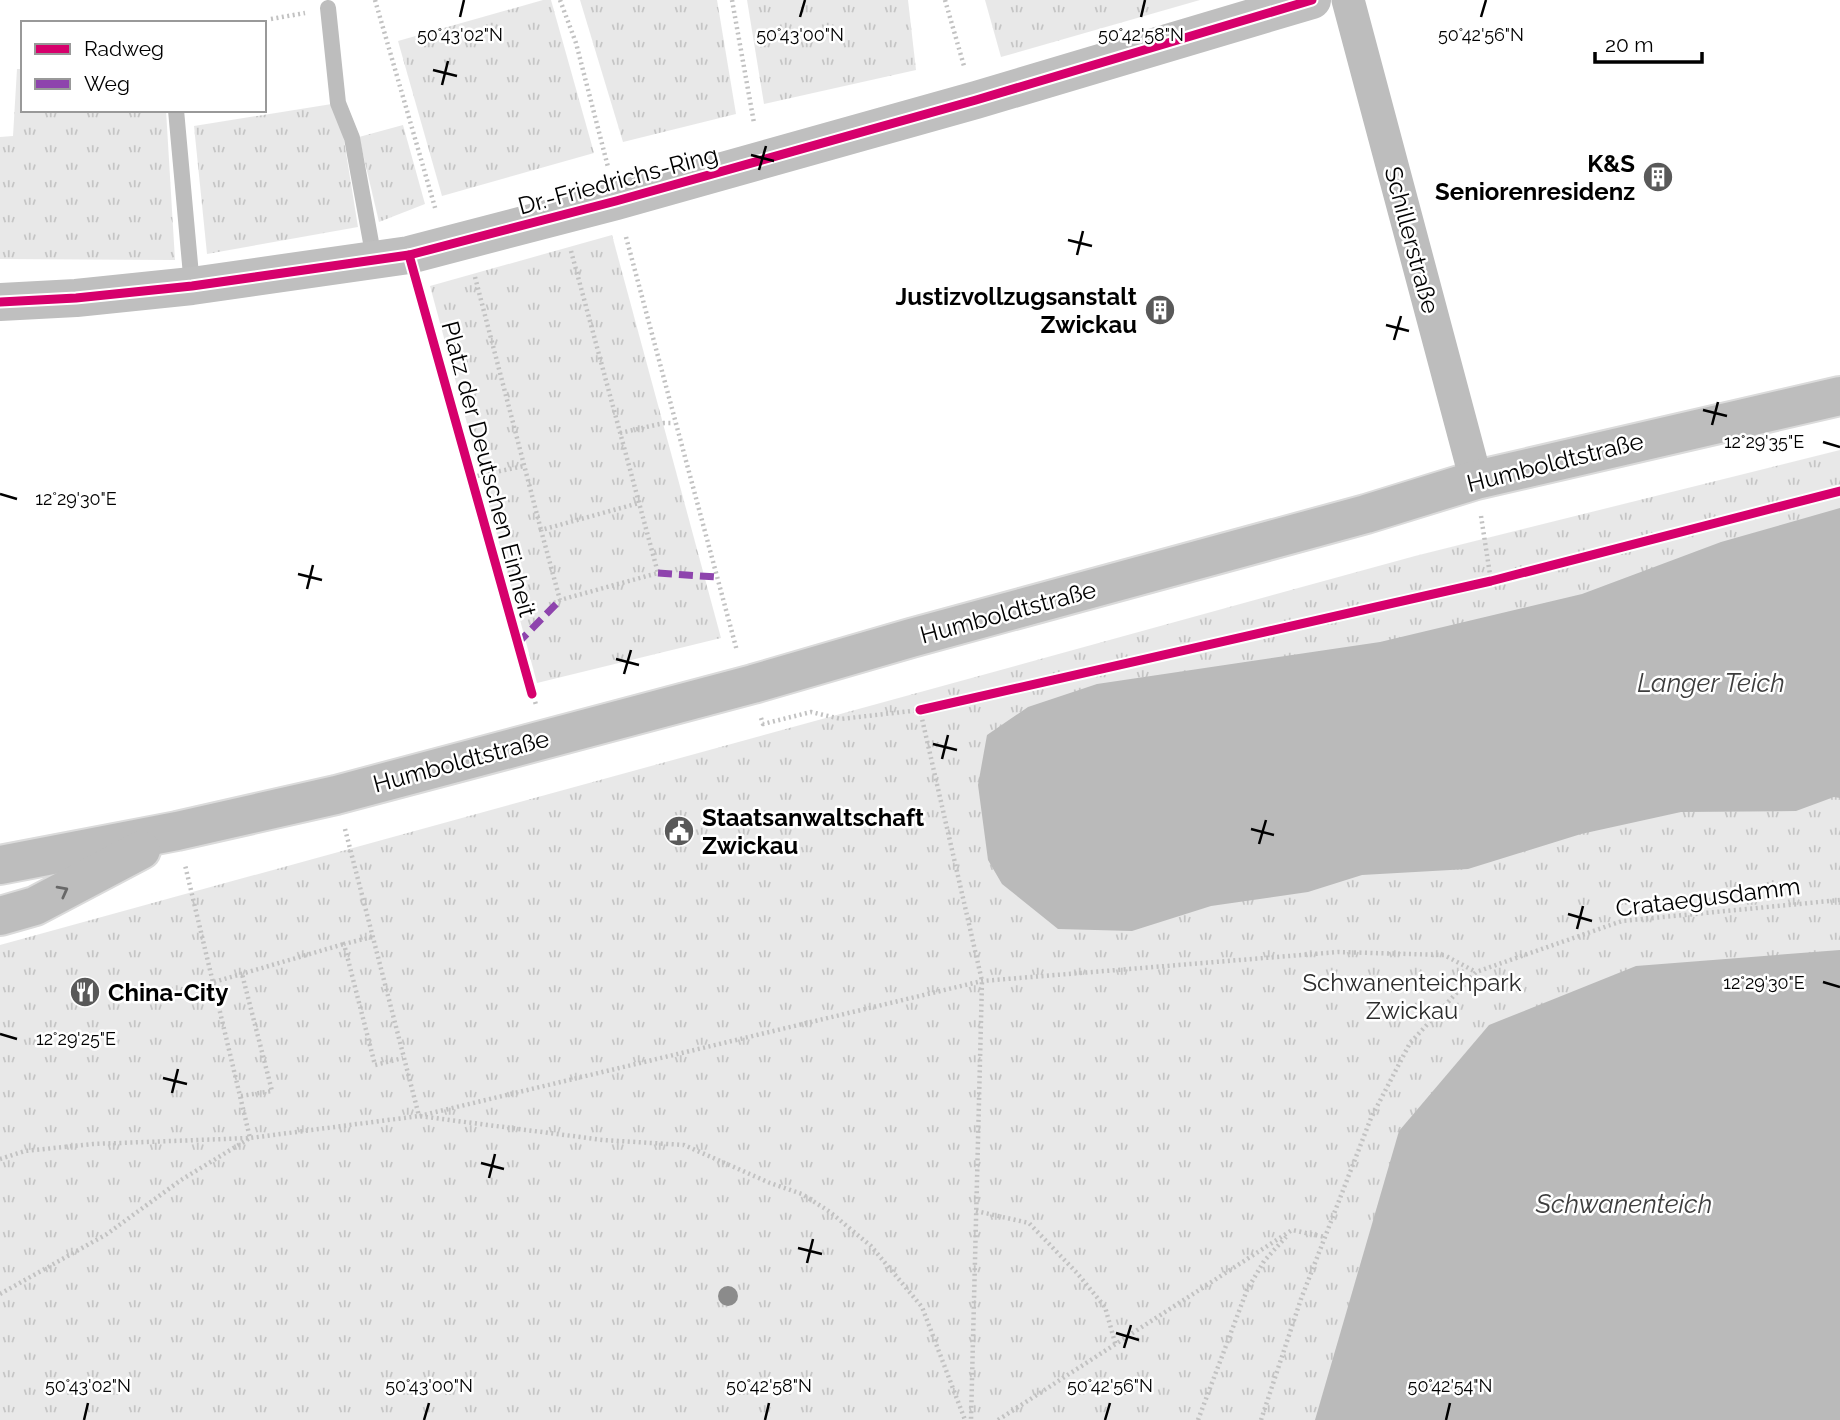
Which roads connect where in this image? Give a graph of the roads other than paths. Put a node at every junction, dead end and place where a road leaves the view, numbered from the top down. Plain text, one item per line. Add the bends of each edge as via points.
1 (1312, 0) edge
2 (1349, 0) edge
3 (328, 8) dead end
4 (176, 112) edge
5 (392, 258) junction
6 (192, 286) junction
7 (0, 302) edge
8 (1840, 396) edge
9 (1476, 480) junction
10 (177, 831) junction
11 (0, 864) edge
12 (0, 916) edge

1 - 5 main road, Dr.-Friedrichs-Ring via 760,161
2 - 9 street, Schillerstraße
3 - 5 lane via 338,103
4 - 6 lane
5 - 6 main road, Dr.-Friedrichs-Ring
6 - 7 main road, Dr.-Friedrichs-Ring
8 - 9 main road, Humboldtstraße
9 - 10 main road, Humboldtstraße via 753,684 336,795
10 - 11 main road, Humboldtstraße
12 -> 10 main road, Humboldtstraße via 35,906

